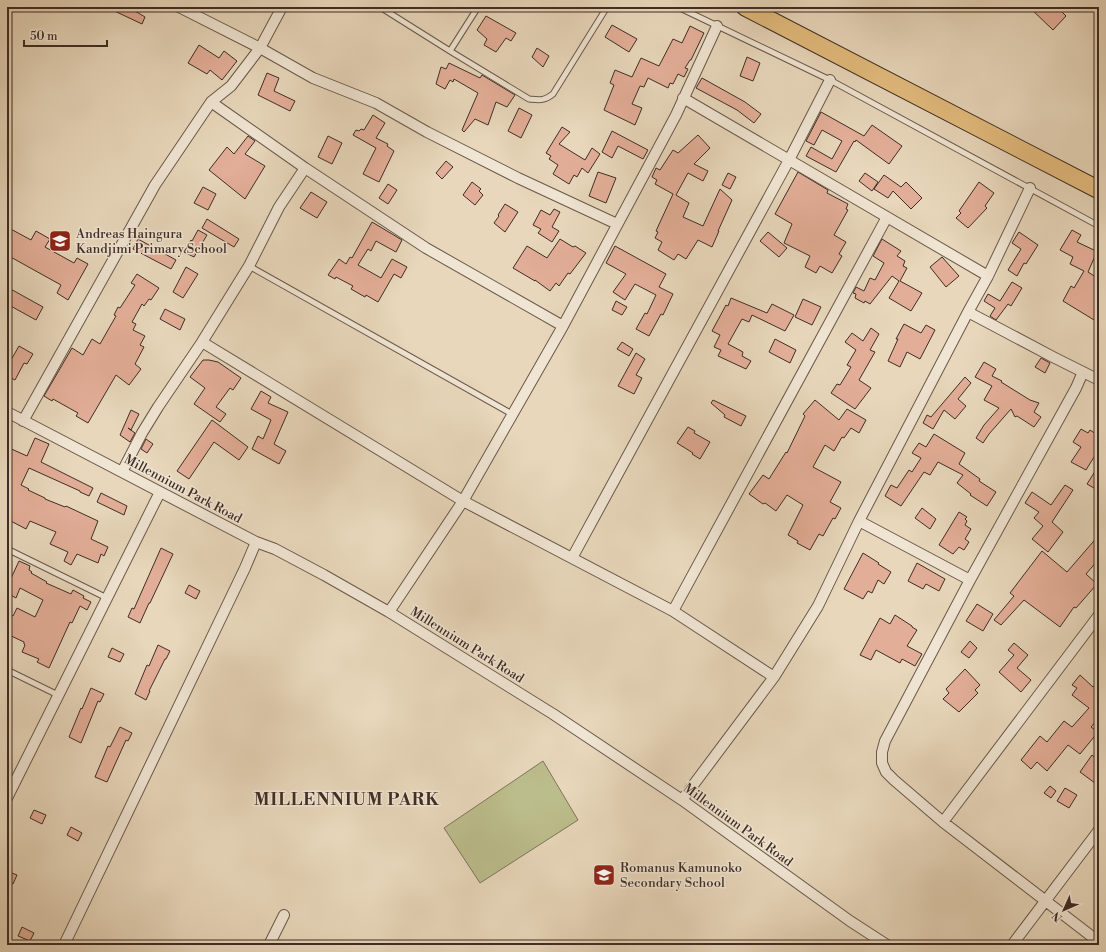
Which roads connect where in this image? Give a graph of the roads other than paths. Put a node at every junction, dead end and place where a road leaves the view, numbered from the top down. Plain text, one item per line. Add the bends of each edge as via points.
1 (179, 7) edge
2 (282, 7) edge
3 (380, 7) edge
4 (478, 7) edge
5 (607, 7) edge
6 (678, 7) edge
7 (745, 7) edge
8 (717, 26) junction
9 (260, 48) junction
10 (450, 51) junction
11 (830, 80) junction
12 (683, 98) junction
13 (211, 102) junction
14 (789, 160) junction
15 (305, 168) junction
16 (1030, 188) junction
17 (1099, 190) edge
18 (887, 217) junction
19 (617, 224) junction
20 (1099, 226) edge
21 (250, 266) junction
22 (988, 276) junction
23 (968, 312) junction
24 (563, 326) junction
25 (202, 342) junction
26 (1082, 372) junction
27 (1099, 380) edge
28 (7, 412) edge
29 (512, 414) junction
30 (23, 421) junction
31 (122, 472) junction
32 (160, 492) junction
33 (463, 501) junction
34 (859, 521) junction
35 (256, 542) junction
36 (7, 549) edge
37 (572, 558) junction
38 (970, 580) junction
39 (107, 598) junction
40 (673, 611) junction
41 (389, 612) junction
42 (1099, 615) edge
43 (7, 670) edge
44 (774, 677) junction
45 (58, 695) junction
46 (7, 798) edge
47 (682, 800) junction
48 (943, 822) junction
49 (1099, 830) edge
50 (1045, 901) junction
51 (284, 915) dead end
52 (1099, 942) edge
53 (64, 945) edge
54 (269, 945) edge
55 (887, 945) edge
56 (1012, 945) edge

1 - 9 street
2 - 9 street
3 - 10 lane
4 - 10 lane
5 - 10 lane via 547,99 530,99
6 - 8 lane
7 - 17 highway
8 - 11 lane
8 - 12 street
9 - 13 street via 231,86
9 - 19 street via 313,78 376,103 518,178
11 - 14 street
11 - 16 lane
12 - 14 street
12 - 19 street
13 - 15 street
13 - 30 street via 155,185
14 - 18 street
14 - 37 street
15 - 21 street via 279,207
15 - 24 street via 426,248
16 - 20 lane
16 - 22 street
18 - 22 street
18 - 40 street
19 - 24 street
21 - 25 street
21 - 29 lane
22 - 23 street
23 - 26 street
23 - 34 street
24 - 29 street
25 - 31 street via 142,433
25 - 33 street
26 - 27 street
26 - 38 street via 1076,388
28 - 30 street, Millennium Park Road
29 - 33 street
30 - 31 street, Millennium Park Road
31 - 32 street, Millennium Park Road
32 - 35 street, Millennium Park Road
32 - 39 street
33 - 37 street
33 - 41 street
34 - 38 street
34 - 44 street via 818,606
35 - 41 street, Millennium Park Road via 276,549 318,571
35 - 53 street
36 - 39 lane
37 - 40 street
38 - 48 street via 885,741 882,752 882,763 886,772
39 - 45 street
40 - 44 street
41 - 47 street, Millennium Park Road via 553,714
42 - 48 street
43 - 45 lane
44 - 47 street
45 - 46 street
47 - 55 street, Millennium Park Road
48 - 50 street
49 - 50 street
50 - 52 street
50 - 56 street
51 - 54 street

